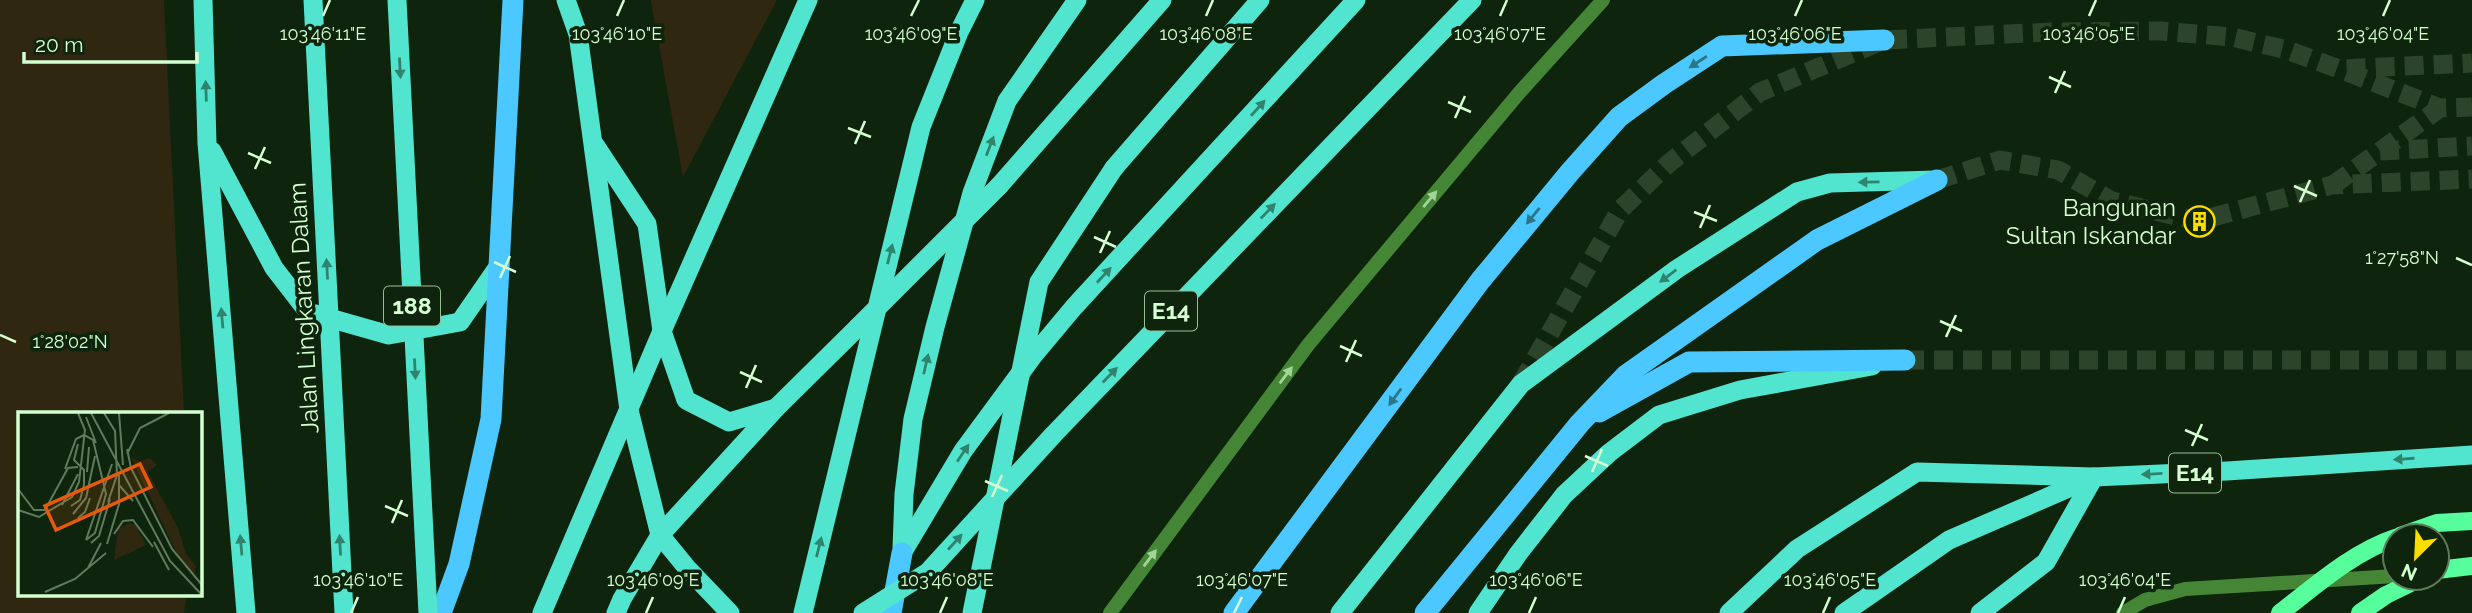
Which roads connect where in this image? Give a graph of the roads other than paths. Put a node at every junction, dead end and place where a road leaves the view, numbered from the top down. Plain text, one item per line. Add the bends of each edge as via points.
1 (203, 0) edge
2 (313, 0) edge
3 (397, 0) edge
4 (513, 0) edge
5 (566, 0) edge
6 (808, 0) edge
7 (975, 0) edge
8 (1077, 0) edge
9 (1162, 0) edge
10 (1260, 0) edge
11 (1356, 0) edge
12 (1472, 0) edge
13 (1603, 0) edge
14 (1884, 40) dead end
15 (593, 141) junction
16 (207, 142) junction
17 (1937, 180) joint
18 (498, 267) junction
19 (662, 331) junction
20 (1905, 360) joint
21 (776, 408) junction
22 (629, 410) junction
23 (1580, 423) junction
24 (2472, 455) edge
25 (2094, 477) junction
26 (2472, 521) edge
27 (2451, 522) edge
28 (660, 535) junction
29 (2381, 542) edge
30 (902, 553) junction
31 (2472, 568) edge
32 (2451, 570) edge
33 (2381, 577) edge
34 (2392, 592) edge
35 (246, 613) edge
36 (344, 613) edge
37 (428, 613) edge
38 (441, 613) edge
39 (542, 613) edge
40 (616, 613) edge
41 (730, 613) edge
42 (803, 613) edge
43 (863, 613) edge
44 (891, 613) edge
45 (972, 613) edge
46 (1110, 613) edge
47 (1234, 613) edge
48 (1340, 613) edge
49 (1425, 613) edge
50 (1478, 613) edge
51 (1729, 613) edge
52 (1844, 613) edge
53 (1980, 613) edge
54 (2123, 613) edge
55 (2280, 613) edge
56 (2360, 613) edge

16 -> 1 highway
36 -> 2 highway, Jalan Lingkaran Dalam, bridge
3 -> 37 highway, 188, bridge
4 - 18 highway
5 - 15 highway via 578,34
6 - 19 highway
42 -> 7 highway via 921,127
30 -> 8 highway via 913,419 972,193 1007,100
9 - 21 highway, bridge via 999,186
10 - 45 highway, bridge via 1114,168 1039,282
30 -> 11 highway via 963,451 1033,355
43 -> 12 highway, E14, bridge via 928,572 1054,434
46 -> 13 lane via 1308,345
14 -> 47 highway via 1722,46 1619,117 1480,281
15 - 19 highway via 647,223
15 - 22 highway
16 - 18 highway via 274,268 308,312 389,335 460,322
35 -> 16 highway
17 - 23 highway via 1817,240 1626,375
17 -> 48 highway via 1830,183 1797,192 1677,269 1521,384
18 - 38 highway via 491,418 459,564
19 - 21 highway via 686,400 729,422
19 - 22 highway
20 - 23 highway via 1689,362
20 - 50 highway via 1740,390 1659,415 1564,495
21 - 28 highway
22 - 28 highway
22 - 39 highway
23 - 49 highway
24 -> 25 highway, E14
25 - 51 highway, E14 via 1917,472 1797,549
25 - 52 highway, E14 via 1949,540
25 - 53 highway via 2046,562
26 - 27 main road
28 - 40 highway
28 - 41 highway
29 - 55 main road, bridge
30 - 44 highway
31 - 32 main road
33 - 54 lane via 2185,589 2145,600
34 - 56 main road

